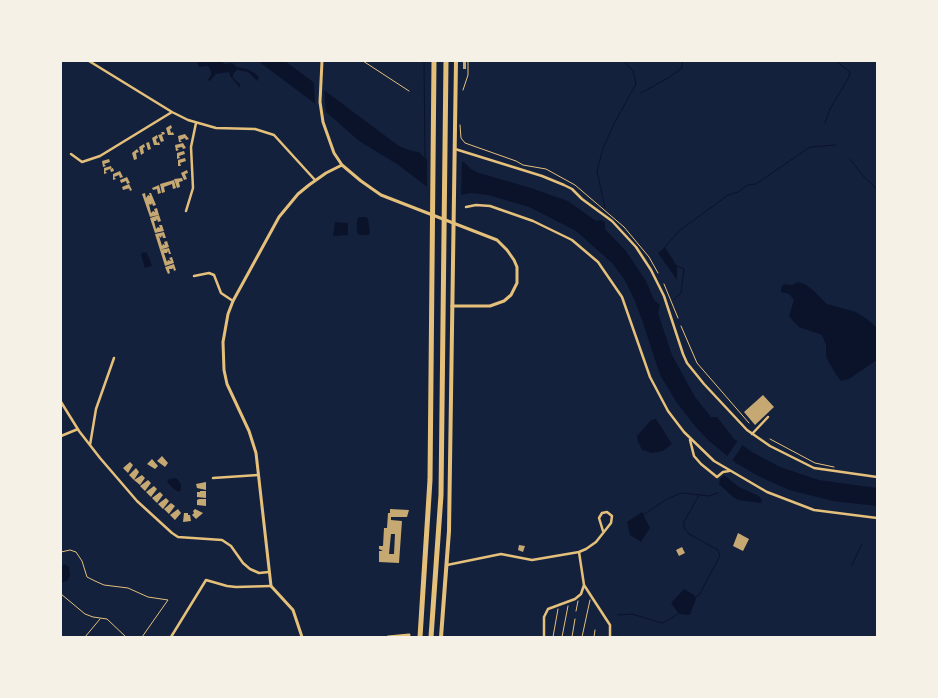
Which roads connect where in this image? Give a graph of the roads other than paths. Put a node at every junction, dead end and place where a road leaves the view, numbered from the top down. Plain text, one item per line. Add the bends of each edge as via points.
1 (89, 61) edge
2 (322, 61) edge
3 (363, 61) edge
4 (434, 61) edge
5 (446, 61) edge
6 (456, 61) edge
7 (409, 91) dead end
8 (172, 112) junction
9 (196, 123) junction
10 (455, 150) junction
11 (71, 154) dead end
12 (342, 165) junction
13 (315, 180) junction
14 (466, 207) dead end
15 (186, 211) dead end
16 (194, 276) dead end
17 (234, 301) junction
18 (452, 306) junction
19 (114, 358) dead end
20 (61, 402) edge
21 (768, 417) dead end
22 (78, 428) junction
23 (752, 434) junction
24 (61, 436) edge
25 (690, 438) junction
26 (90, 445) junction
27 (729, 471) junction
28 (260, 475) junction
29 (877, 477) edge
30 (213, 478) dead end
31 (877, 518) edge
32 (603, 531) junction
33 (61, 552) edge
34 (579, 552) junction
35 (447, 565) junction
36 (269, 572) junction
37 (584, 585) junction
38 (271, 586) junction
39 (61, 594) edge
40 (101, 618) junction
41 (85, 637) edge
42 (126, 637) edge
43 (142, 637) edge
44 (171, 637) edge
45 (302, 637) edge
46 (388, 637) edge
47 (408, 637) edge
48 (420, 637) edge
49 (431, 637) edge
50 (441, 637) edge
51 (544, 637) edge
52 (610, 637) edge

1 - 8 street
2 - 12 street via 320,102 323,122
3 - 7 lane
4 - 48 highway via 430,480
5 - 49 highway via 440,505
6 - 10 main road
8 - 9 street
8 - 11 street via 100,156 82,162
9 - 13 street via 222,129 269,132 279,138
9 - 15 street via 191,147 193,188
10 - 18 main road
10 - 23 street via 564,185 612,221 651,270 688,363
12 - 13 street
12 - 18 street via 374,190 497,240 508,250 517,267 517,284 511,295 490,306
13 - 17 street via 298,194 280,217
14 - 25 street via 490,206 534,221 572,240 598,262 622,297 658,393 668,412
16 - 17 street via 214,275 221,293
17 - 28 street via 223,342 226,384 249,431
18 - 35 main road
19 - 26 street via 96,409
20 - 22 street
21 - 23 street
22 - 24 street
22 - 26 street
23 - 29 street via 814,468
25 - 27 street
25 - 27 street via 694,456 701,464 717,477
26 - 36 street via 137,501 178,538 222,540 250,569 259,573
27 - 31 street via 767,492 814,510
28 - 30 street
28 - 36 street
32 - 32 street via 599,518 607,512 612,519
32 - 34 street via 596,542
33 - 43 lane via 76,552 87,576 95,582 168,600
34 - 35 street via 532,560 501,554
34 - 37 street
35 - 50 main road
36 - 38 street
37 - 51 street via 580,595 551,607 545,614
37 - 52 street via 610,625
38 - 44 street via 236,588 206,580
38 - 45 street via 293,610
39 - 40 lane via 85,614
40 - 41 lane
40 - 42 lane via 107,619
46 - 47 street

